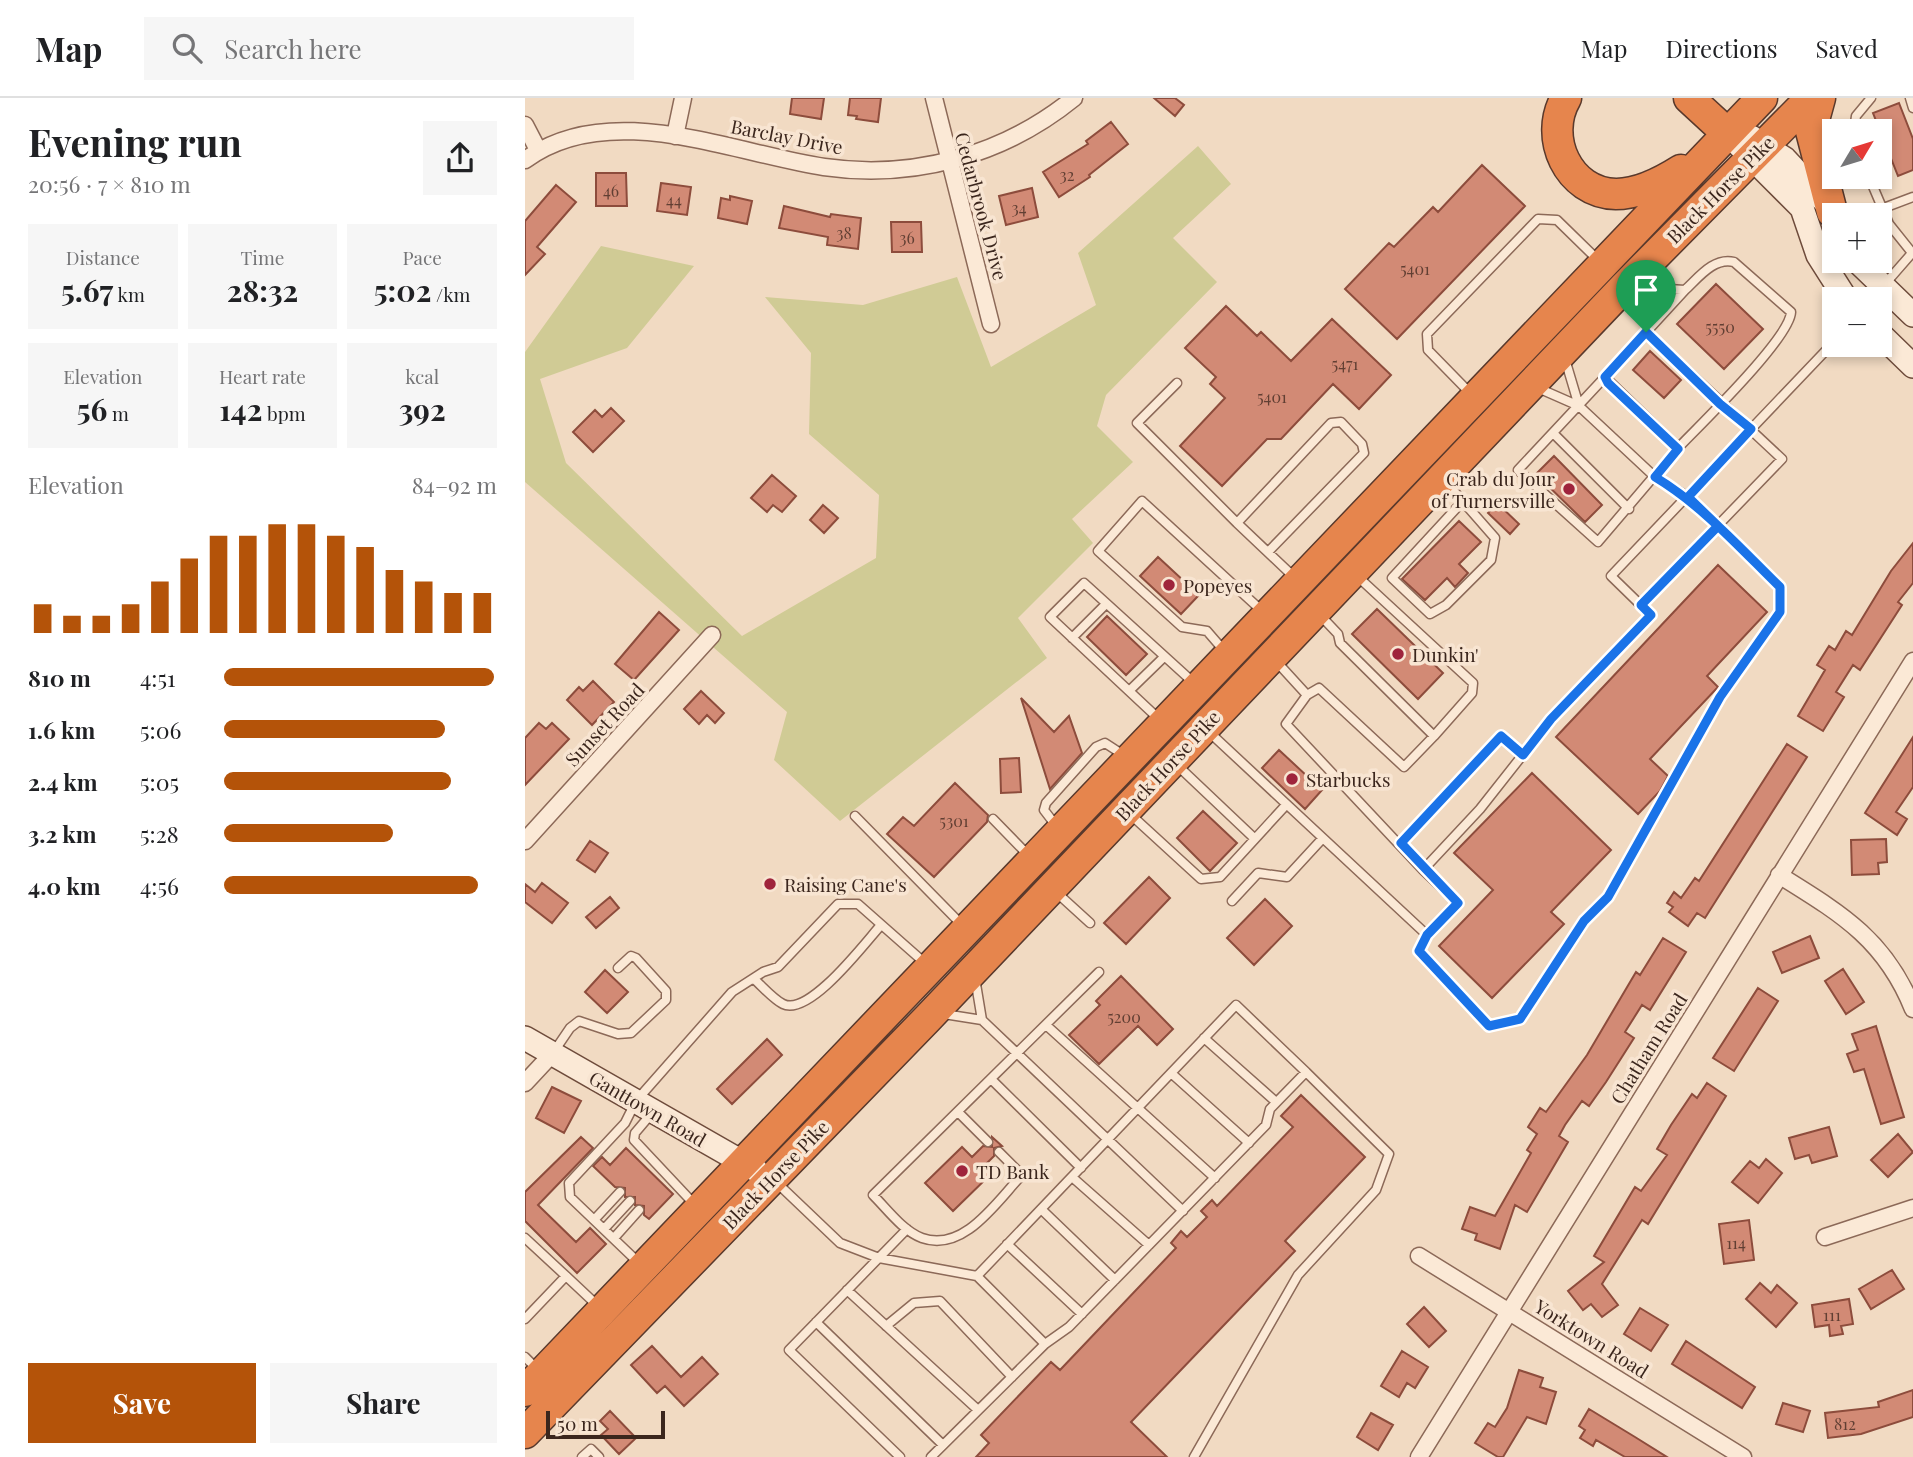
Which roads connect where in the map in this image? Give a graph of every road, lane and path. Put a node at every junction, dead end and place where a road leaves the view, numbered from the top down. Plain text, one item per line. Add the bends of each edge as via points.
1 (683, 98) edge
2 (934, 98) edge
3 (1074, 98) edge
4 (1566, 98) edge
5 (1689, 98) edge
6 (1762, 98) edge
7 (1811, 98) edge
8 (1820, 98) edge
9 (1871, 98) edge
10 (1910, 98) edge
11 (1913, 108) edge
12 (1856, 119) edge
13 (525, 125) edge
14 (675, 136) junction
15 (1718, 143) junction
16 (1759, 150) junction
17 (532, 155) edge
18 (948, 161) junction
19 (1913, 197) edge
20 (1825, 203) edge
21 (1830, 203) edge
22 (1892, 205) edge
23 (1892, 224) edge
24 (1913, 253) edge
25 (1602, 264) junction
26 (1625, 286) junction
27 (1838, 287) edge
28 (1882, 287) edge
29 (1685, 290) junction
30 (1892, 302) edge
31 (1913, 315) edge
32 (991, 324) dead end
33 (1646, 332) junction
34 (1892, 346) edge
35 (1563, 354) junction
36 (1822, 355) edge
37 (1913, 366) edge
38 (1605, 377) junction
39 (1177, 383) dead end
40 (1532, 385) junction
41 (1475, 397) junction
42 (1720, 404) junction
43 (1579, 406) junction
44 (1751, 429) junction
45 (1554, 434) junction
46 (1678, 449) junction
47 (1655, 477) junction
48 (1443, 478) junction
49 (1394, 482) junction
50 (1688, 497) junction
51 (1463, 501) junction
52 (1629, 509) junction
53 (1237, 523) junction
54 (1718, 526) junction
55 (1268, 552) junction
56 (1352, 571) junction
57 (1300, 582) junction
58 (1106, 604) junction
59 (1641, 605) junction
60 (1315, 610) junction
61 (1267, 616) junction
62 (712, 635) dead end
63 (1072, 638) junction
64 (1229, 656) junction
65 (1271, 656) junction
66 (1164, 657) junction
67 (1913, 661) edge
68 (1199, 688) junction
69 (1129, 691) junction
70 (1307, 695) junction
71 (1164, 724) junction
72 (1204, 726) junction
73 (1434, 736) junction
74 (1523, 755) junction
75 (1171, 760) junction
76 (1286, 805) junction
77 (1125, 809) junction
78 (855, 816) dead end
79 (993, 819) dead end
80 (1254, 838) junction
81 (1322, 839) junction
82 (525, 841) edge
83 (1401, 843) junction
84 (1034, 860) junction
85 (1423, 870) junction
86 (1779, 875) junction
87 (1051, 888) junction
88 (1232, 901) dead end
89 (1090, 923) dead end
90 (881, 925) junction
91 (967, 930) junction
92 (1427, 935) junction
93 (618, 968) dead end
94 (931, 968) junction
95 (974, 969) junction
96 (1100, 972) dead end
97 (754, 979) junction
98 (1913, 1009) edge
99 (934, 1012) junction
100 (982, 1020) junction
101 (1046, 1026) junction
102 (525, 1038) edge
103 (1204, 1038) junction
104 (553, 1053) junction
105 (1017, 1054) junction
106 (1306, 1072) junction
107 (1171, 1073) junction
108 (991, 1079) junction
109 (525, 1083) edge
110 (1276, 1102) junction
111 (645, 1106) junction
112 (1138, 1108) junction
113 (958, 1112) junction
114 (1107, 1140) junction
115 (988, 1142) dead end
116 (1249, 1143) junction
117 (999, 1152) dead end
118 (745, 1163) junction
119 (1081, 1168) junction
120 (1072, 1177) junction
121 (771, 1178) junction
122 (1215, 1178) junction
123 (620, 1192) dead end
124 (630, 1201) dead end
125 (1913, 1208) edge
126 (1041, 1209) junction
127 (639, 1210) dead end
128 (700, 1210) junction
129 (1182, 1211) junction
130 (594, 1220) junction
131 (907, 1228) junction
132 (604, 1229) junction
133 (1825, 1237) dead end
134 (614, 1238) junction
135 (527, 1243) edge
136 (1007, 1244) junction
137 (1149, 1245) junction
138 (1419, 1255) dead end
139 (879, 1258) junction
140 (644, 1268) junction
141 (566, 1276) junction
142 (977, 1276) junction
143 (1115, 1280) junction
144 (847, 1290) junction
145 (603, 1310) junction
146 (1510, 1311) junction
147 (1082, 1314) junction
148 (525, 1320) edge
149 (816, 1322) junction
150 (886, 1326) junction
151 (1045, 1344) junction
152 (531, 1373) edge
153 (1012, 1377) junction
154 (978, 1410) junction
155 (525, 1433) edge
156 (943, 1445) junction
157 (582, 1457) edge
158 (599, 1457) edge
159 (899, 1457) edge
160 (931, 1457) edge
161 (1194, 1457) edge
162 (1419, 1457) edge
163 (1743, 1457) edge

1 - 14 street
2 - 18 street, Cedarbrook Drive
3 - 18 street, Barclay Drive via 1003,144
4 - 15 highway via 1559,111 1556,139 1573,174 1590,188 1615,194 1642,189 1670,177
5 - 15 highway
6 - 15 highway, Black Horse Pike
7 - 16 highway, Black Horse Pike
8 - 21 highway via 1811,131
9 - 12 lane
10 - 11 lane
13 - 17 street
14 - 17 street, Barclay Drive via 593,132 561,139
14 - 18 street, Barclay Drive via 838,168 902,169
15 - 16 street
15 - 25 highway, Black Horse Pike
16 - 20 street via 1807,180
16 - 26 highway, Black Horse Pike
16 - 27 street via 1802,208 1818,255
18 - 32 street, Cedarbrook Drive
19 - 22 lane
23 - 24 lane
24 - 28 lane
25 - 41 highway, Black Horse Pike
25 - 41 lane via 1557,220 1538,219 1427,334 1428,350
26 - 29 lane
26 - 35 highway, Black Horse Pike
29 - 33 lane
29 - 42 lane via 1714,264 1726,260 1791,312 1791,321 1772,349
30 - 31 street
33 - 38 lane
33 - 42 lane
34 - 37 street
35 - 40 highway, Black Horse Pike
35 - 43 lane
36 - 44 lane
38 - 43 lane
38 - 46 lane
39 - 53 lane via 1137,423
40 - 43 lane
40 - 48 highway, Black Horse Pike
41 - 49 highway, Black Horse Pike
42 - 44 lane
42 - 46 lane
43 - 45 lane
43 - 47 lane
44 - 50 lane
44 - 54 lane via 1782,459
45 - 52 lane
45 - 52 lane via 1518,470 1598,542
46 - 47 lane
47 - 50 lane
47 - 52 lane
48 - 51 lane
48 - 56 highway, Black Horse Pike
49 - 57 highway, Black Horse Pike
49 - 65 highway via 1392,502 1269,637
50 - 54 lane
50 - 59 lane via 1611,576
51 - 51 lane via 1495,538 1491,560 1446,605 1430,614 1392,579
53 - 55 lane
53 - 55 lane via 1331,423 1341,422 1362,443 1364,453
54 - 59 lane
54 - 92 lane via 1780,587 1780,612 1720,697 1608,897 1584,921 1520,1019 1489,1026 1419,951
55 - 57 lane
56 - 60 highway, Black Horse Pike
56 - 73 lane via 1473,683 1472,693
57 - 61 highway, Black Horse Pike
58 - 63 lane
58 - 63 lane via 1084,583 1050,617
58 - 66 lane
59 - 74 lane via 1651,615 1551,719
60 - 65 highway, Black Horse Pike
60 - 73 lane via 1338,634 1340,643
61 - 64 highway, Black Horse Pike
61 - 64 lane via 1142,501 1098,551 1182,627 1207,631
62 - 82 street, Sunset Road
63 - 69 lane
64 - 68 highway, Black Horse Pike
65 - 70 lane
65 - 72 highway, Black Horse Pike
66 - 68 lane
66 - 69 lane
67 - 86 street, Chatham Road
68 - 71 highway, Black Horse Pike
69 - 71 lane
70 - 73 lane via 1319,688 1403,767
70 - 83 lane via 1286,724
71 - 84 highway, Black Horse Pike
72 - 75 highway, Black Horse Pike
72 - 76 lane
74 - 83 lane via 1501,736
74 - 85 lane via 1481,809
75 - 77 highway, Black Horse Pike
75 - 80 lane
76 - 80 lane
76 - 81 lane
77 - 80 lane via 1201,879 1220,877
77 - 87 highway, Black Horse Pike
78 - 91 lane
79 - 84 lane
81 - 88 lane via 1287,877 1258,873
81 - 92 lane
83 - 85 lane
84 - 91 highway, Black Horse Pike
85 - 92 lane via 1458,903
86 - 98 street via 1857,926 1889,964
86 - 146 street, Chatham Road
87 - 89 lane
87 - 95 highway, Black Horse Pike
90 - 94 lane
90 - 97 lane via 857,904 838,904 778,967
90 - 97 lane via 817,995 801,1006 784,1005
91 - 94 highway, Black Horse Pike
93 - 104 lane via 636,958 666,991 666,1000 631,1033 618,1034 579,1021
94 - 118 highway, Black Horse Pike
95 - 99 highway, Black Horse Pike
95 - 100 lane
96 - 101 lane
97 - 111 lane via 732,992
99 - 100 lane
99 - 121 highway, Black Horse Pike
100 - 105 lane
101 - 105 lane
101 - 112 lane
102 - 104 street, Ganttown Road
103 - 106 lane via 1236,1005
103 - 107 lane
103 - 110 lane
104 - 109 street
104 - 111 street, Ganttown Road
105 - 108 lane
105 - 114 lane
106 - 110 lane
106 - 161 lane via 1389,1154 1376,1190 1298,1275
107 - 112 lane
107 - 116 lane
108 - 113 lane
108 - 119 lane
110 - 116 lane via 1266,1125
111 - 118 street, Ganttown Road
111 - 128 lane via 634,1140 648,1163
111 - 130 lane via 569,1183 570,1197
112 - 114 lane
112 - 122 lane
113 - 115 lane
113 - 131 lane via 873,1195
114 - 119 lane
114 - 129 lane
116 - 122 lane
117 - 131 lane via 1022,1175 969,1231 945,1241 922,1238
118 - 121 street, Ganttown Road
118 - 128 highway, Black Horse Pike
119 - 120 lane
120 - 126 lane
120 - 137 lane
121 - 139 lane via 840,1243
121 - 155 highway, Black Horse Pike
122 - 129 lane
123 - 130 lane
124 - 132 lane
125 - 133 street
126 - 136 lane
126 - 143 lane
127 - 134 lane
128 - 140 highway, Black Horse Pike
129 - 137 lane
130 - 132 lane
131 - 139 lane
132 - 134 lane
134 - 140 lane
135 - 141 lane
136 - 142 lane
136 - 147 lane
137 - 143 lane
138 - 146 street, Yorktown Road
139 - 142 lane
139 - 144 lane
140 - 145 highway, Black Horse Pike
141 - 145 lane
141 - 148 lane
142 - 151 lane
143 - 147 lane
144 - 149 lane
144 - 150 lane
145 - 152 highway, Black Horse Pike
146 - 162 street, Chatham Road
146 - 163 street, Yorktown Road
147 - 151 lane
149 - 156 lane
149 - 159 lane via 789,1350
150 - 153 lane via 914,1303 940,1301
150 - 154 lane
151 - 153 lane
153 - 154 lane
154 - 156 lane
156 - 160 lane
157 - 158 lane via 591,1449

